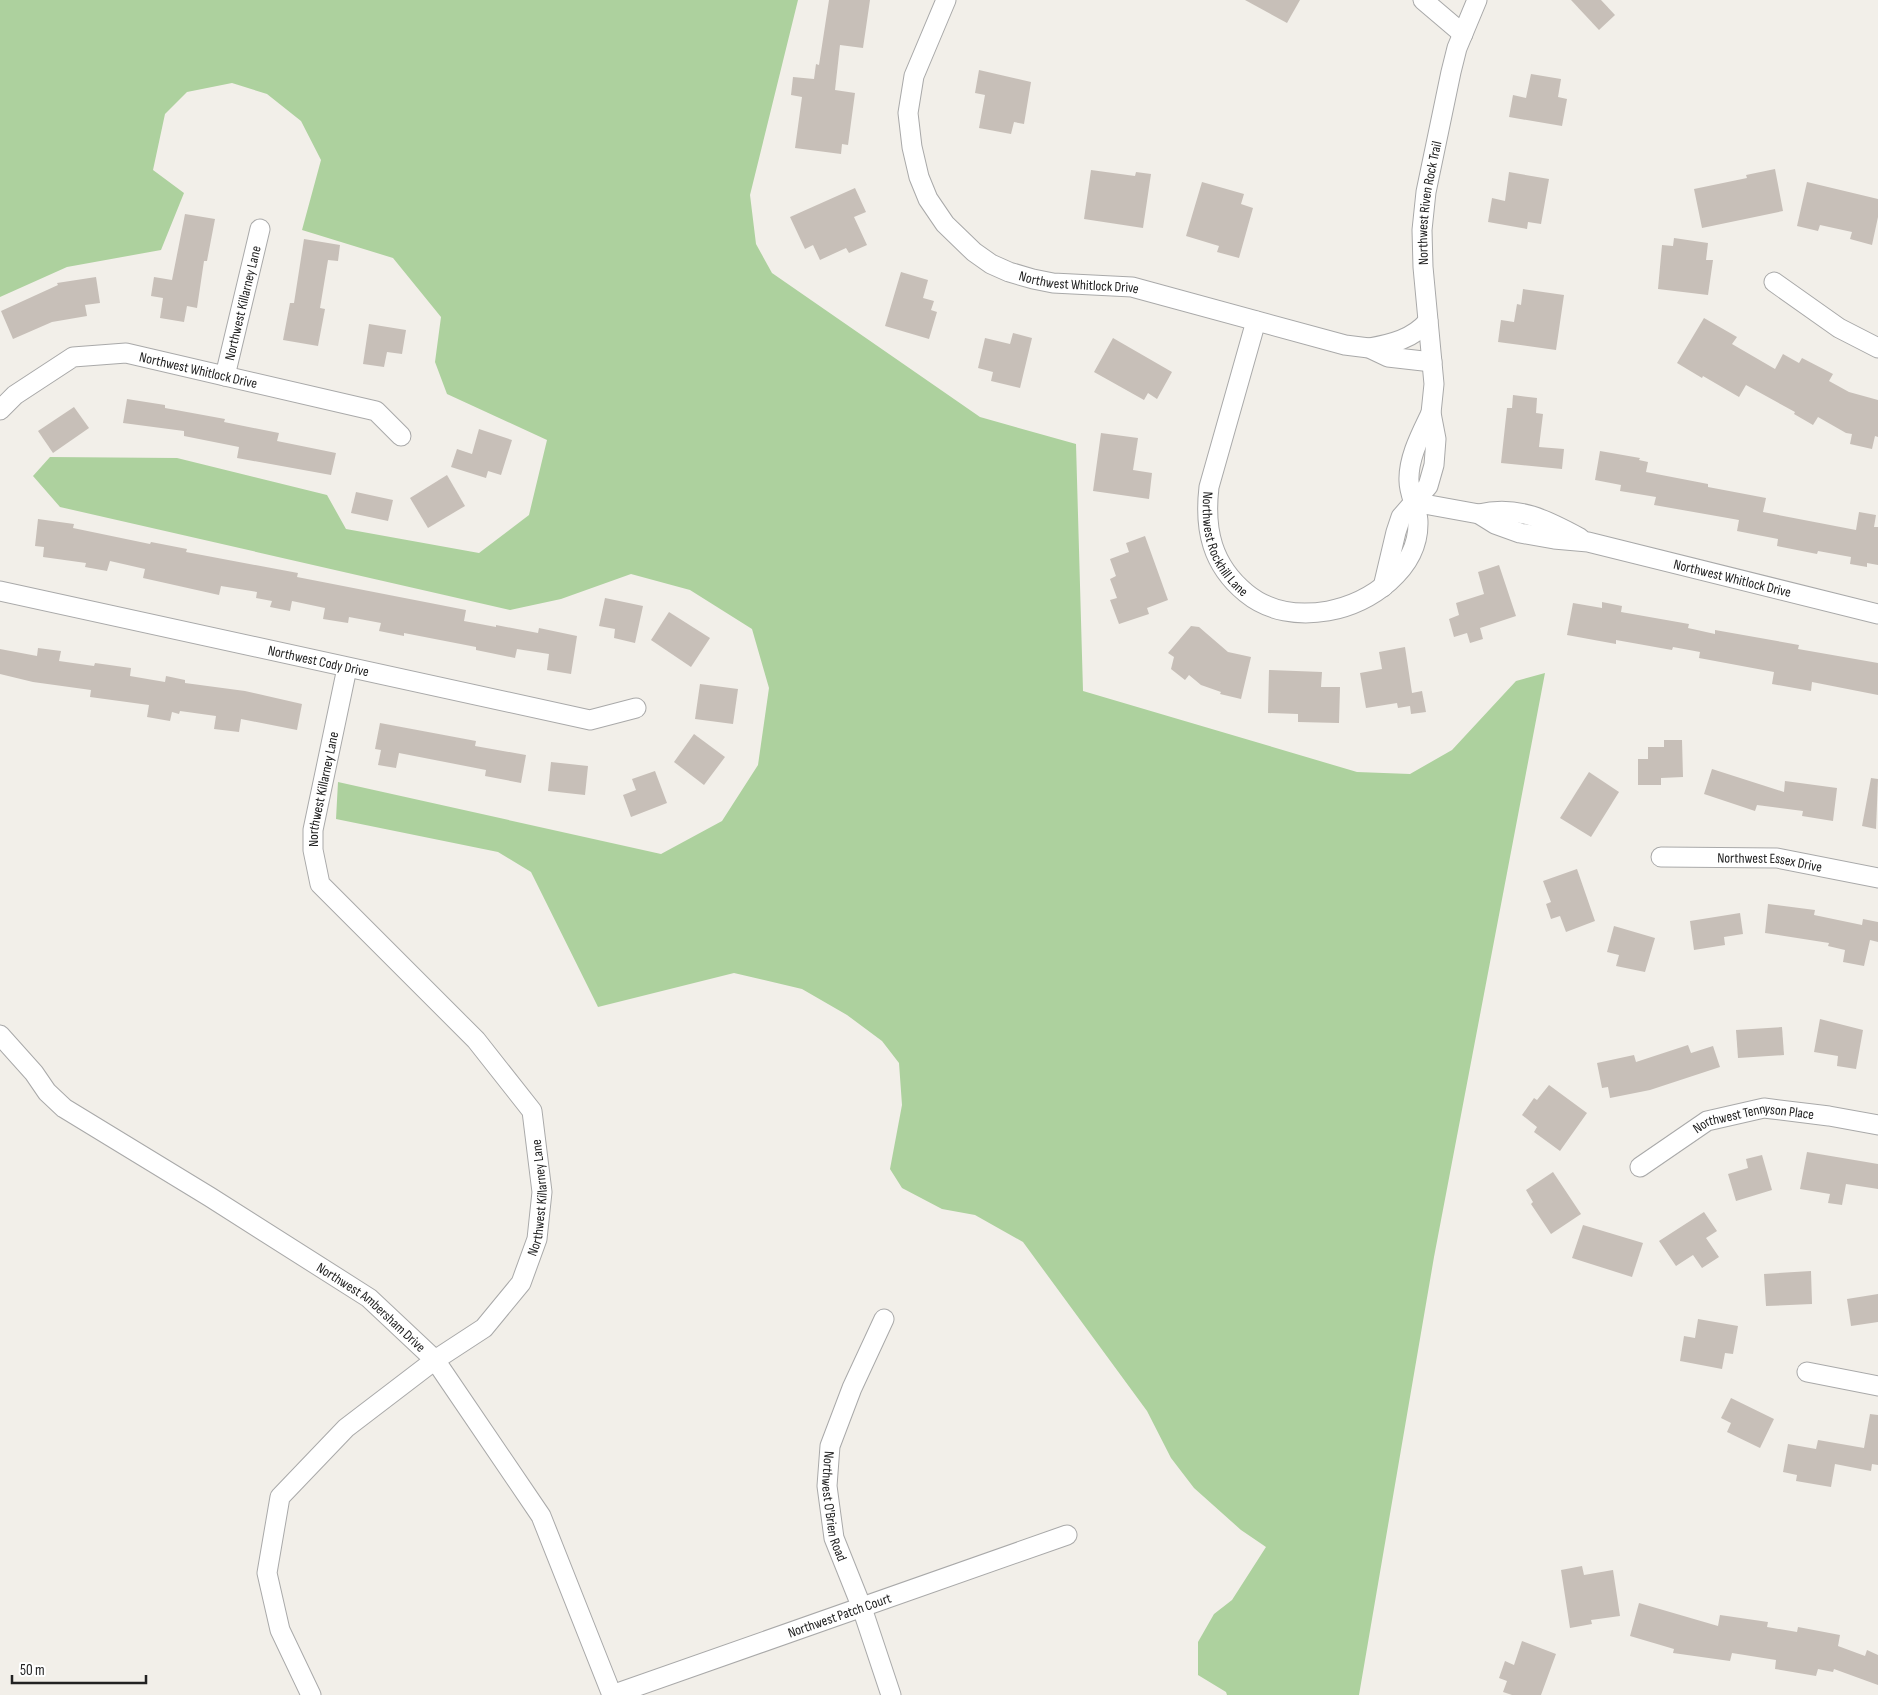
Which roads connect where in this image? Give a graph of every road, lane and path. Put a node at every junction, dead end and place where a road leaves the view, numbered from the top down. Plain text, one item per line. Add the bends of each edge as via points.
1 (946, 0) edge
2 (1423, 0) edge
3 (1472, 1) edge
4 (1463, 34) junction
5 (260, 229) dead end
6 (1774, 282) dead end
7 (1256, 321) junction
8 (1428, 321) junction
9 (1369, 348) junction
10 (1878, 348) edge
11 (1432, 362) junction
12 (225, 376) junction
13 (0, 410) edge
14 (401, 436) dead end
15 (1413, 502) junction
16 (0, 591) edge
17 (1878, 614) edge
18 (347, 668) junction
19 (636, 708) dead end
20 (1661, 857) dead end
21 (1878, 878) edge
22 (0, 1035) edge
23 (1878, 1125) edge
24 (1640, 1167) dead end
25 (884, 1319) dead end
26 (435, 1360) junction
27 (1807, 1372) dead end
28 (1878, 1386) edge
29 (1067, 1535) dead end
30 (862, 1608) junction
31 (310, 1695) edge
32 (612, 1695) edge
33 (891, 1695) edge

1 - 7 street, Northwest Whitlock Drive via 914,76 908,113 919,177 945,224 974,252 1009,272 1053,283 1132,287
2 - 4 street
3 - 4 street, Northwest Riven Rock Trail
4 - 8 street, Northwest Riven Rock Trail via 1451,72 1426,192 1423,267
5 - 12 street, Northwest Killarney Lane
6 - 10 street via 1839,328
7 - 9 street, Northwest Whitlock Drive
7 - 15 street, Northwest Rockhill Lane via 1208,487 1206,509 1208,534 1215,553 1237,585 1251,597 1288,612 1307,614 1341,609 1363,600 1403,569 1415,542 1418,521
8 - 9 street via 1408,338
8 - 11 street, Northwest Riven Rock Trail
9 - 11 street via 1388,357
11 - 15 street, Northwest Riven Rock Trail via 1431,413 1436,439 1434,465 1428,486
12 - 13 street, Northwest Whitlock Drive via 126,354 73,357 15,395
12 - 14 street, Northwest Whitlock Drive via 376,411
15 - 17 street, Northwest Whitlock Drive via 1479,514 1520,533 1588,542
16 - 18 street, Northwest Cody Drive
18 - 19 street, Northwest Cody Drive via 590,720
18 - 26 street, Northwest Killarney Lane via 313,830 313,850 320,884 476,1040 532,1111 542,1192 536,1239 521,1283 484,1328
20 - 21 street, Northwest Essex Drive via 1777,858
22 - 26 street, Northwest Ambersham Drive via 64,1108 369,1298
23 - 24 street, Northwest Tennyson Place via 1764,1108 1707,1121
25 - 30 street, Northwest O'Brien Road via 830,1446 826,1486 834,1538
26 - 31 street, Northwest Killarney Lane via 346,1428 280,1497 267,1573 280,1630
26 - 32 street, Northwest Ambersham Drive via 541,1516
27 - 28 street
29 - 30 street, Northwest Patch Court
30 - 32 street, Northwest Patch Court
30 - 33 street, Northwest O'Brien Road

